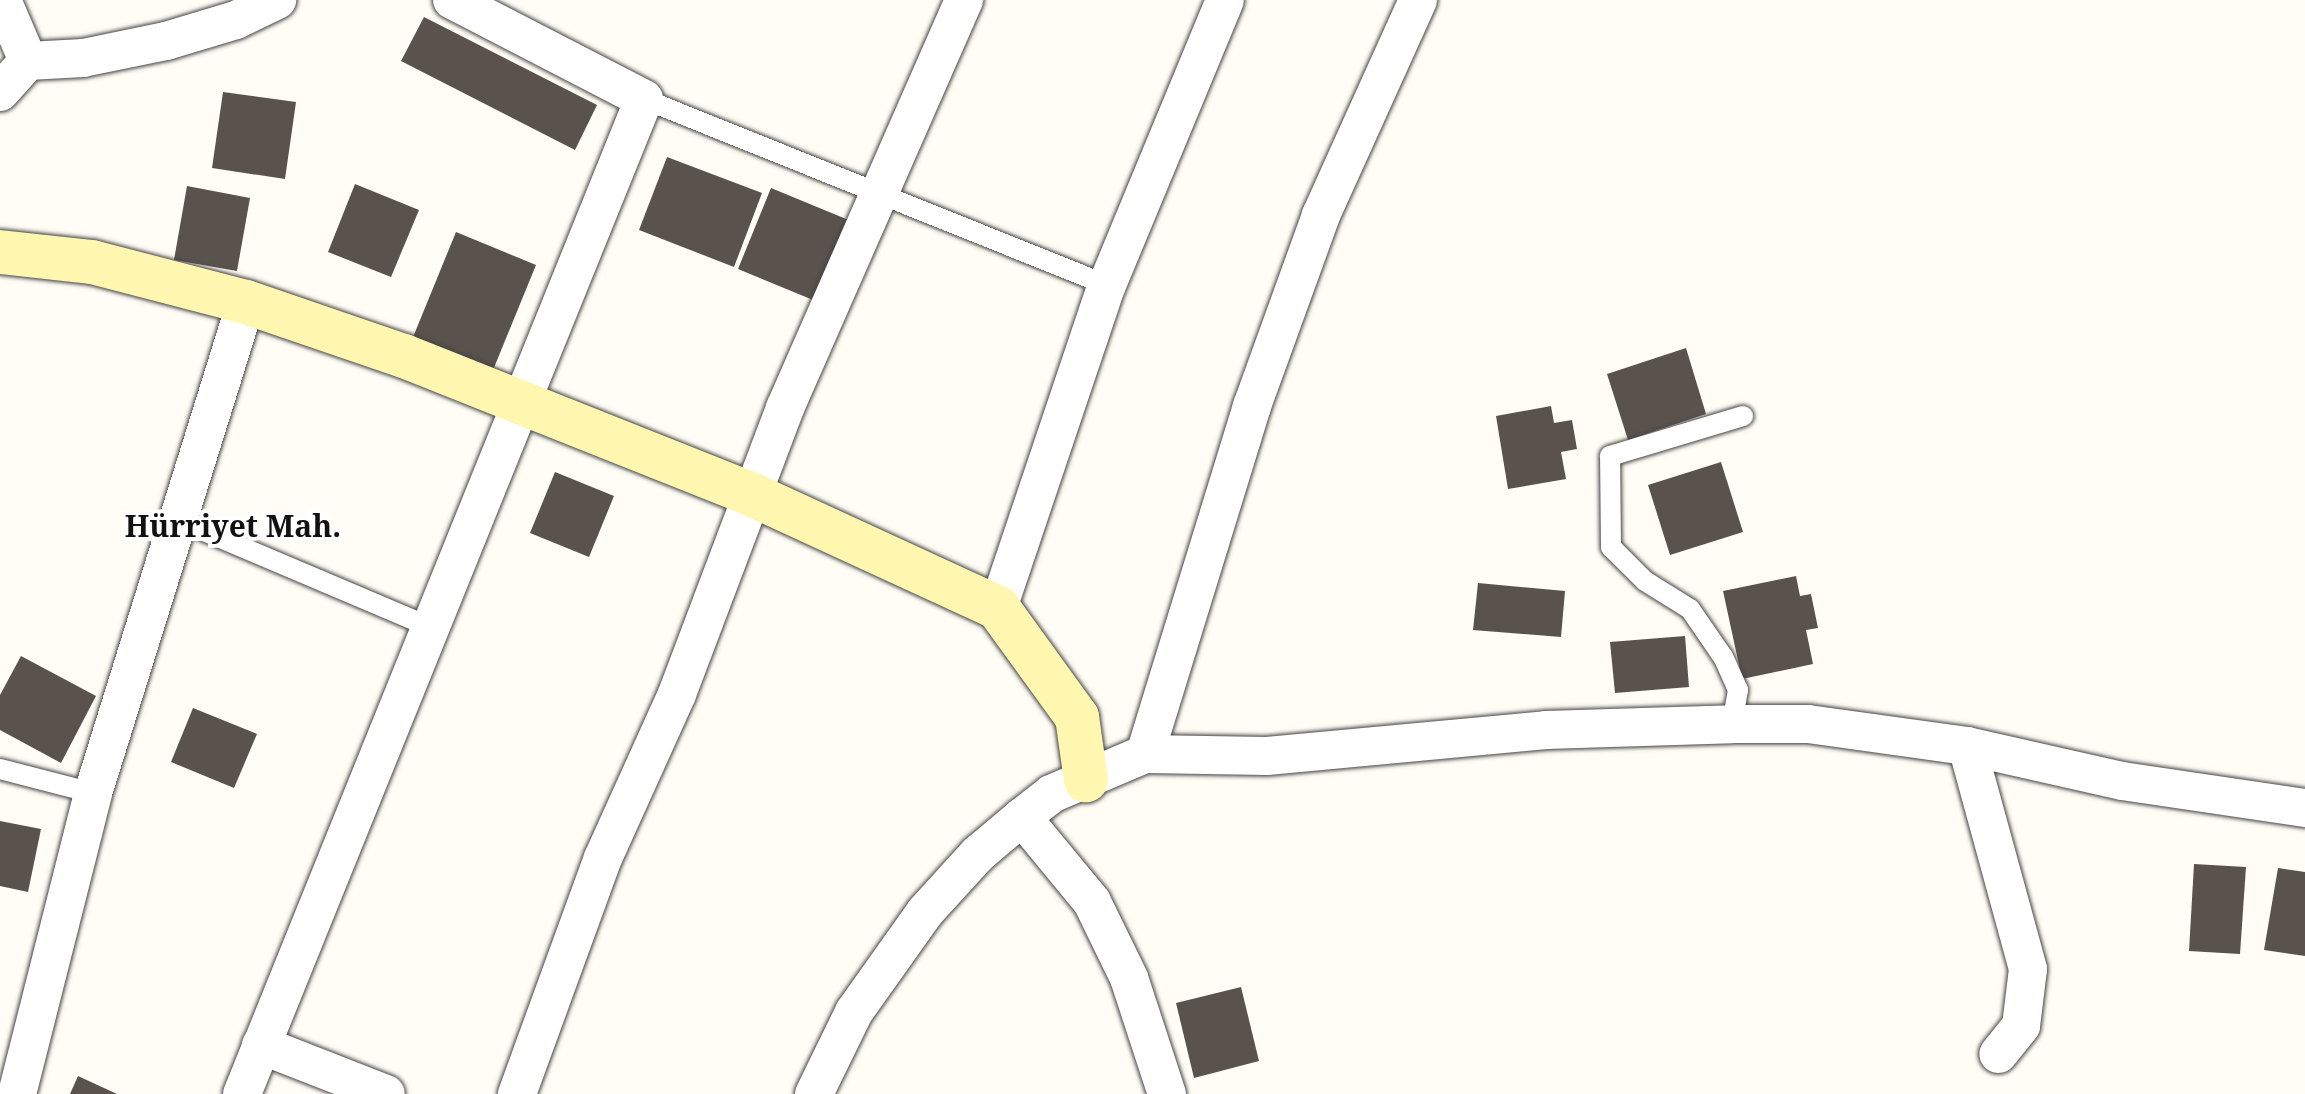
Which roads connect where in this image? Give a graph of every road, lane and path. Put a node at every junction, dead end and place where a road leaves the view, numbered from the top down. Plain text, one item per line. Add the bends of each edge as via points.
1 (2, 0) edge
2 (277, 0) edge
3 (452, 0) edge
4 (964, 0) edge
5 (1225, 0) edge
6 (1418, 0) edge
7 (28, 61) junction
8 (0, 92) edge
9 (644, 99) junction
10 (879, 194) junction
11 (0, 252) edge
12 (1107, 285) junction
13 (246, 302) junction
14 (523, 403) junction
15 (1743, 416) dead end
16 (755, 496) junction
17 (178, 520) junction
18 (998, 608) junction
19 (433, 628) junction
20 (1732, 724) junction
21 (1967, 746) junction
22 (1145, 754) junction
23 (0, 769) edge
24 (1086, 780) junction
25 (93, 793) junction
26 (2305, 808) edge
27 (1022, 817) junction
28 (261, 1045) junction
29 (1998, 1054) dead end
30 (17, 1094) edge
31 (242, 1094) edge
32 (386, 1094) edge
33 (517, 1094) edge
34 (814, 1094) edge
35 (1167, 1094) edge

1 - 7 street
2 - 7 street via 236,20 166,41 83,58
3 - 9 street
4 - 10 street
5 - 12 street
6 - 22 street via 1321,215 1193,589
7 - 8 street
9 - 10 lane
9 - 14 street
10 - 12 lane
10 - 16 street via 785,408
11 - 13 street via 92,262
12 - 18 street
13 - 14 street
13 - 17 street
14 - 16 street
14 - 19 street
15 - 20 lane via 1610,456 1611,547 1645,581 1690,609 1738,690
16 - 18 street
16 - 33 street via 677,694 603,858
17 - 19 lane
17 - 25 street
18 - 24 street via 1077,717
19 - 28 street
20 - 21 street via 1808,724
20 - 22 street via 1546,730 1267,756
21 - 26 street via 2122,781
21 - 29 street via 2028,969 2021,1026
22 - 24 street
23 - 25 lane
24 - 27 street via 1051,794
25 - 30 street
27 - 34 street via 978,854 925,912 854,1012
27 - 35 street via 1092,902 1129,978
28 - 31 street
28 - 32 street

